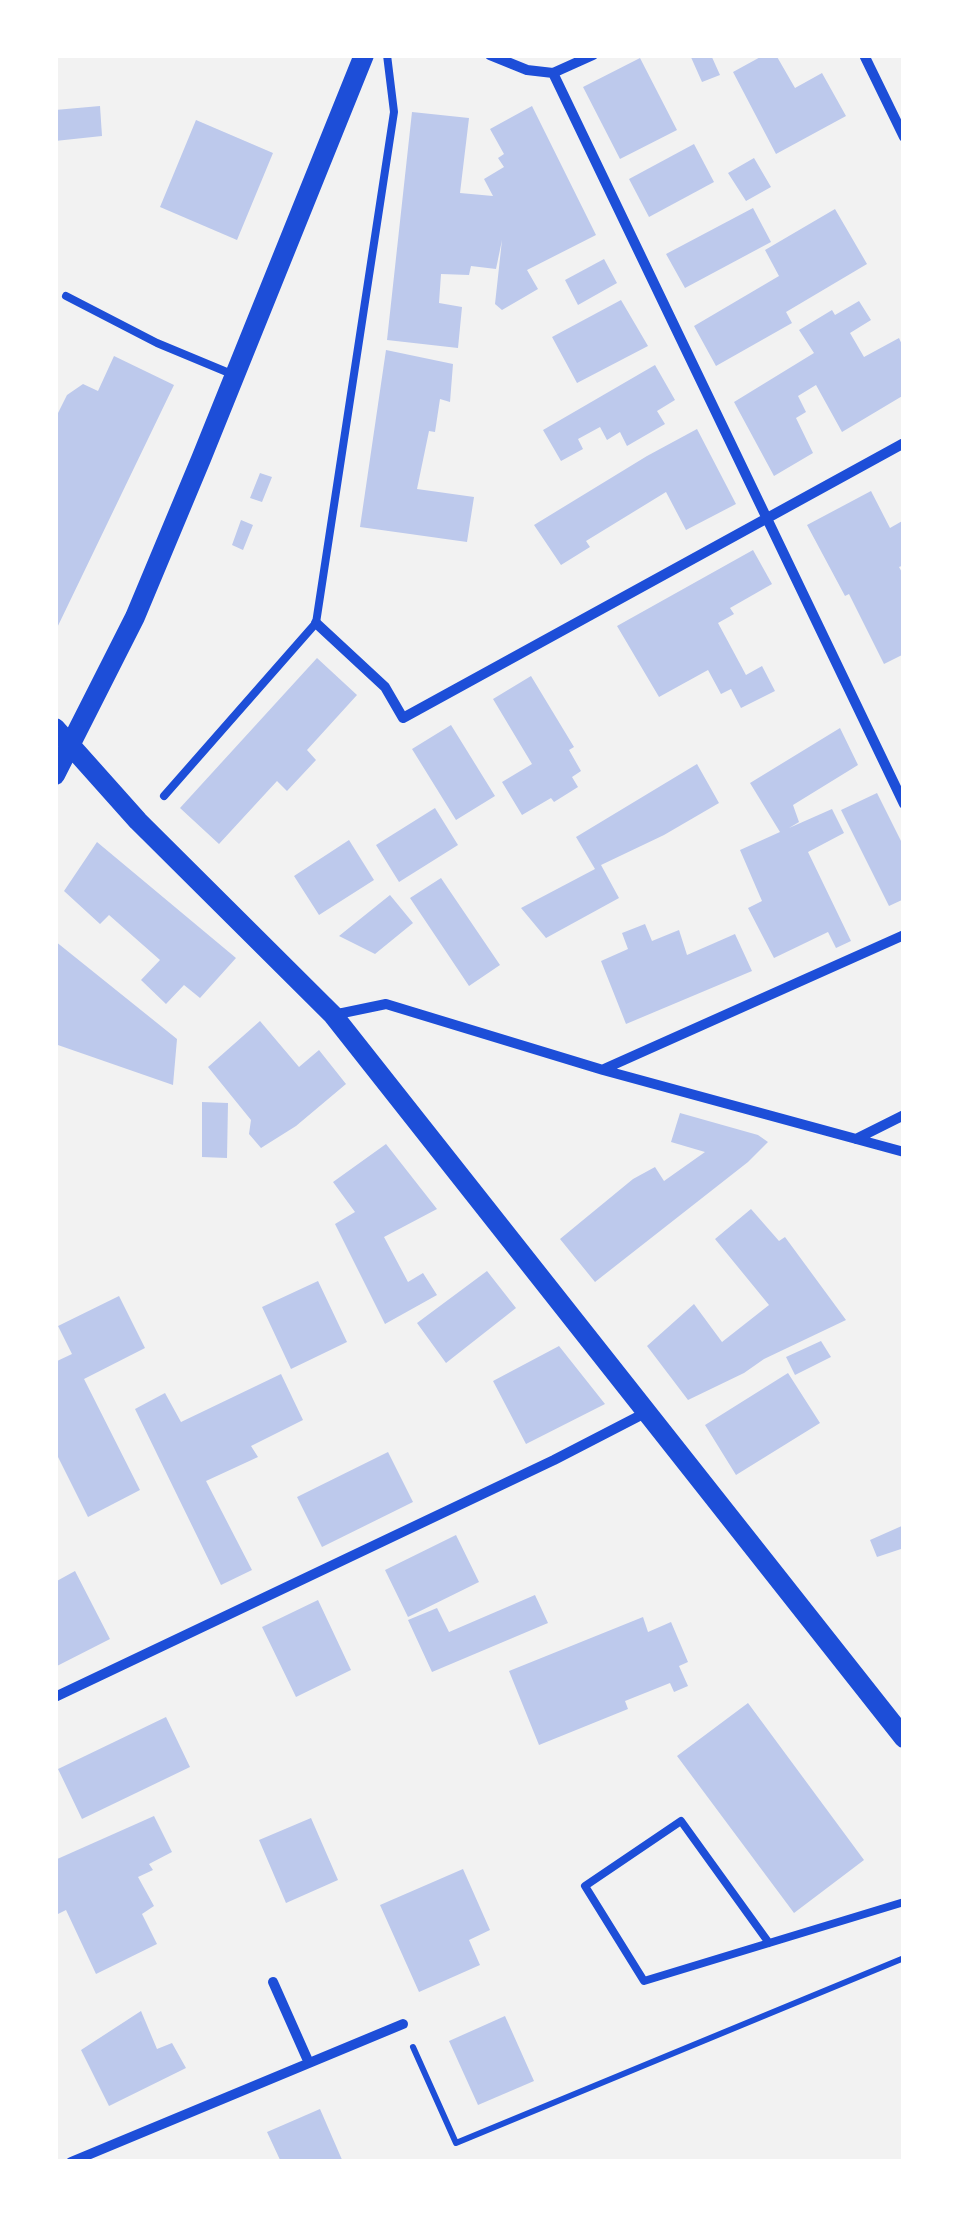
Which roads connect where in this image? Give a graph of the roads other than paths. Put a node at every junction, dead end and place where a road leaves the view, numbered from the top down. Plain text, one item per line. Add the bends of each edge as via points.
1 (364, 55) edge
2 (387, 55) edge
3 (490, 55) edge
4 (592, 55) edge
5 (864, 55) edge
6 (553, 73) junction
7 (904, 137) edge
8 (66, 296) dead end
9 (235, 375) junction
10 (904, 443) edge
11 (767, 518) junction
12 (316, 623) junction
13 (55, 728) edge
14 (70, 746) junction
15 (55, 774) edge
16 (164, 796) dead end
17 (904, 804) edge
18 (904, 935) edge
19 (333, 1015) junction
20 (603, 1070) junction
21 (904, 1115) edge
22 (855, 1139) junction
23 (904, 1152) edge
24 (645, 1412) junction
25 (55, 1697) edge
26 (904, 1738) edge
27 (904, 1902) edge
28 (769, 1944) junction
29 (274, 1982) dead end
30 (403, 2024) road end
31 (309, 2063) junction
32 (70, 2162) edge

1 - 9 main road
2 - 12 lane via 394,112
3 - 6 street
4 - 6 street
5 - 7 street
6 - 11 street
8 - 9 lane
9 - 14 main road via 122,645
10 - 11 street
11 - 12 street via 403,718 386,687
11 - 17 street
12 - 16 lane
13 - 14 main road
14 - 15 main road
14 - 19 main road
18 - 20 street
19 - 20 street via 386,1004
19 - 24 main road
20 - 22 street
21 - 22 street
22 - 23 street
24 - 25 street
24 - 26 main road
27 - 28 lane
28 - 28 lane via 644,1981 585,1886 680,1821
29 - 31 street
30 - 31 street
31 - 32 street

